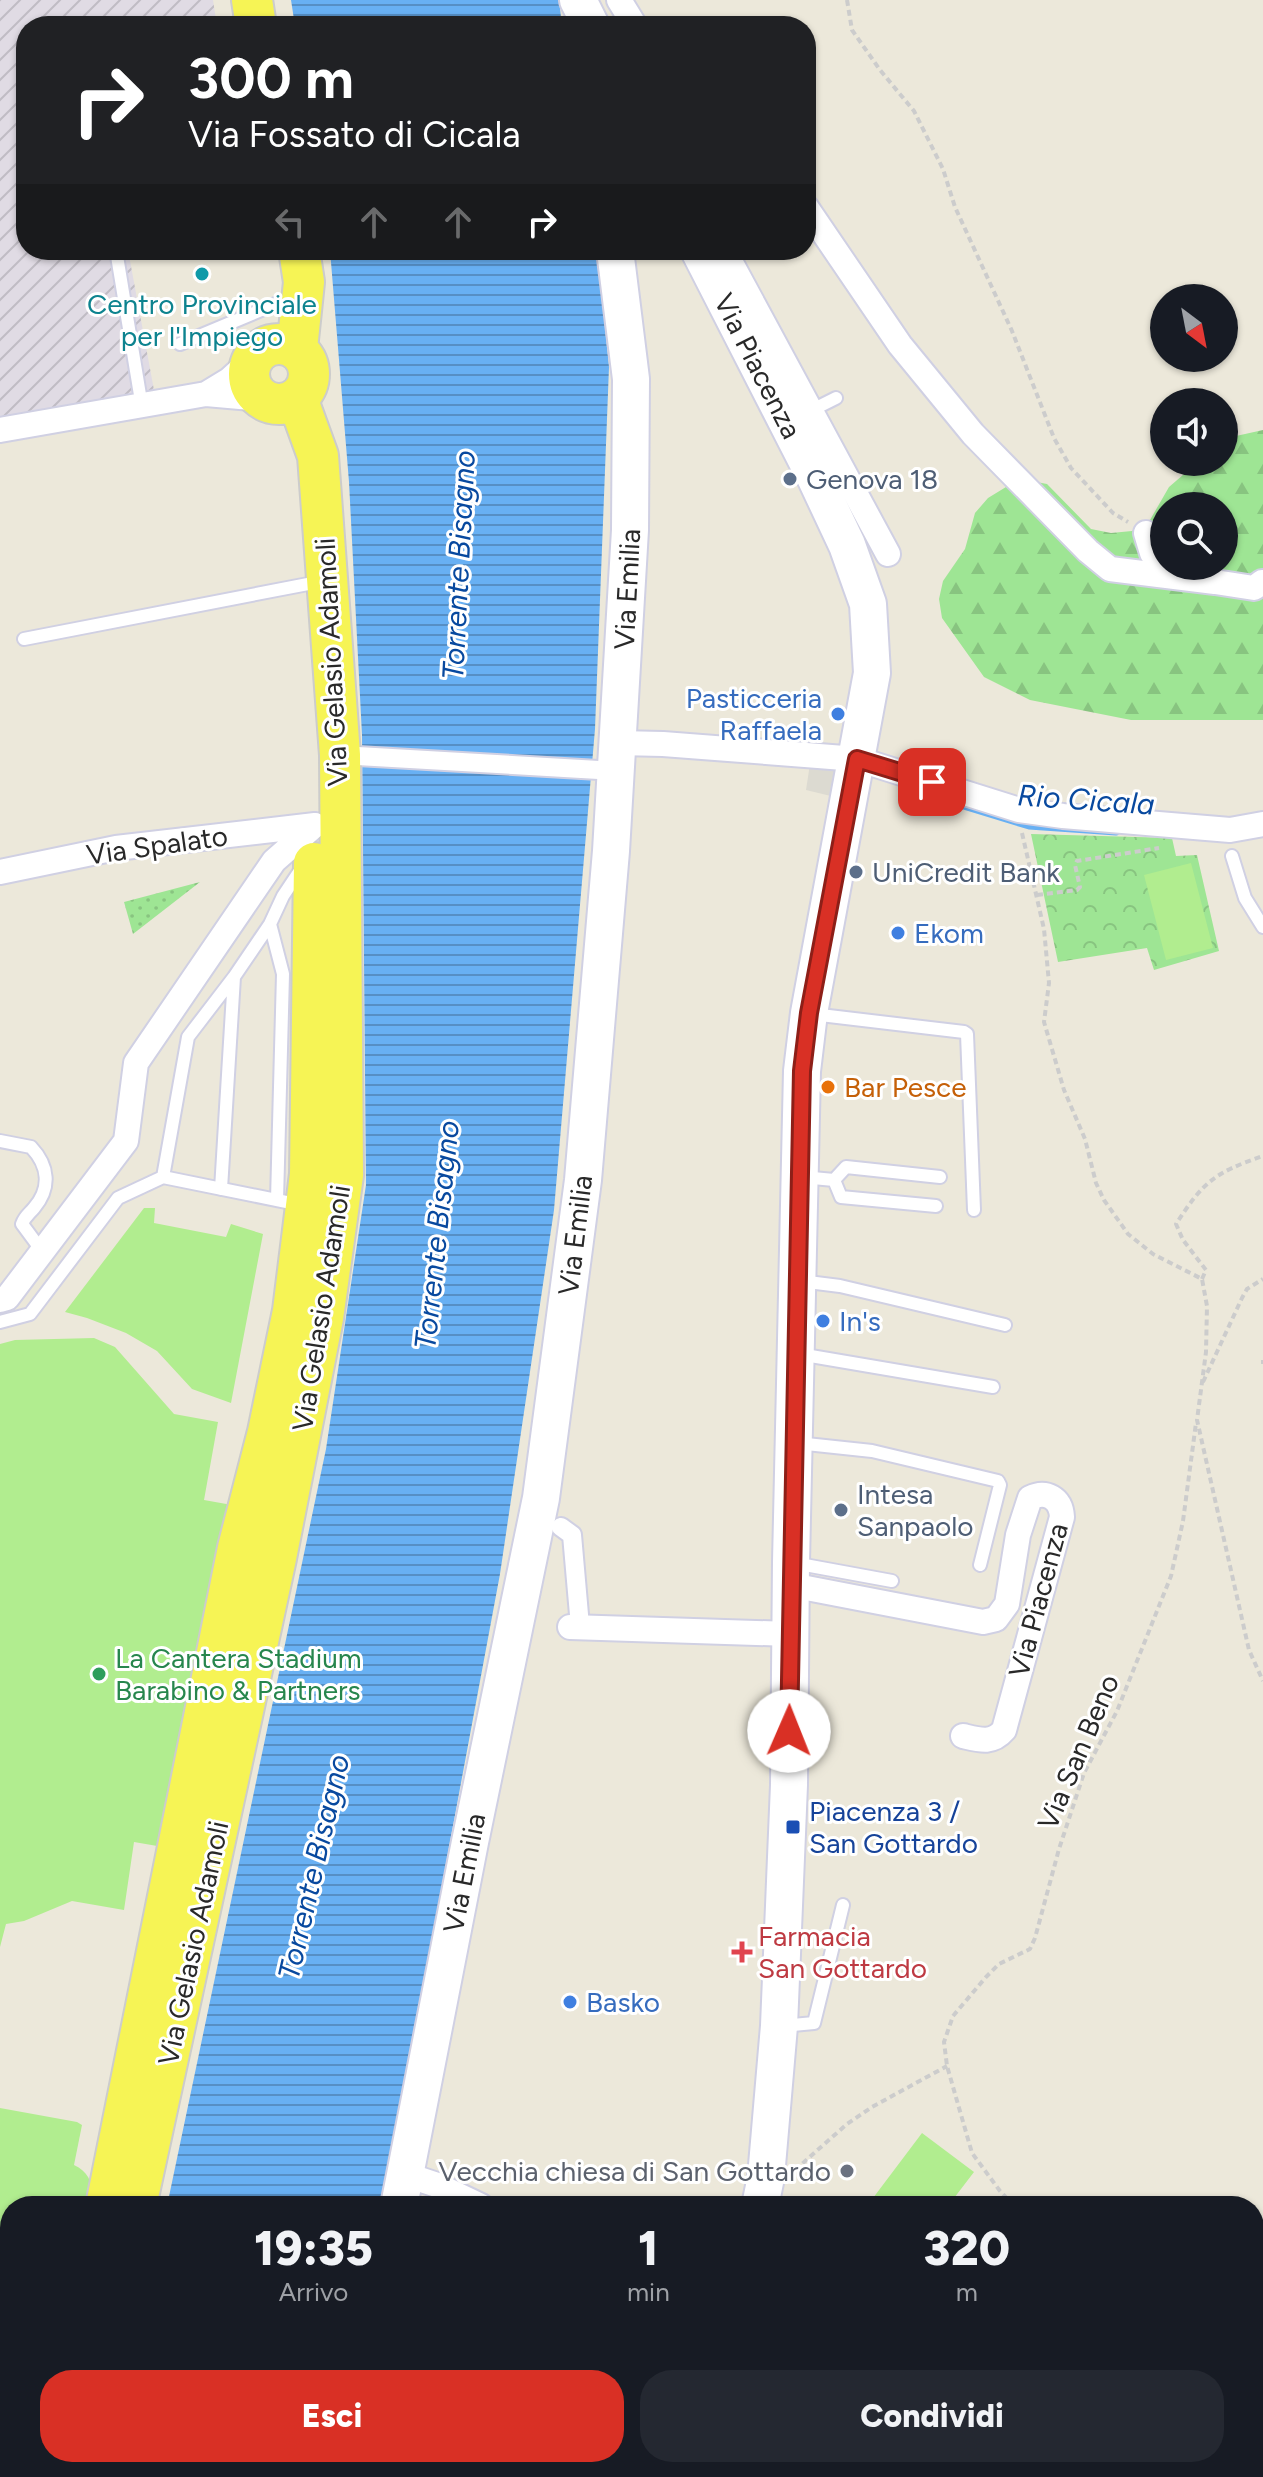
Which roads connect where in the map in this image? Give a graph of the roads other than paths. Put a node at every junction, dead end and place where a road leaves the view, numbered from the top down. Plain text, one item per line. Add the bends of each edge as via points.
1 (816, 222) edge
2 (118, 260) edge
3 (274, 260) edge
4 (301, 260) edge
5 (616, 260) edge
6 (704, 260) edge
7 (730, 260) edge
8 (278, 303) junction
9 (180, 344) dead end
10 (272, 351) junction
11 (206, 394) junction
12 (836, 398) dead end
13 (278, 400) junction
14 (142, 407) junction
15 (812, 410) junction
16 (0, 430) edge
17 (1146, 533) road end
18 (1150, 546) edge
19 (888, 554) dead end
20 (1215, 582) joint
21 (1262, 582) edge
22 (308, 584) junction
23 (24, 639) dead end
24 (348, 755) junction
25 (857, 759) junction
26 (608, 761) junction
27 (1263, 824) edge
28 (314, 838) junction
29 (1232, 856) dead end
30 (0, 872) edge
31 (270, 924) junction
32 (1263, 927) edge
33 (234, 977) junction
34 (809, 1013) junction
35 (0, 1141) edge
36 (163, 1177) junction
37 (940, 1177) dead end
38 (816, 1178) junction
39 (221, 1189) junction
40 (291, 1203) junction
41 (936, 1206) dead end
42 (974, 1210) dead end
43 (42, 1251) junction
44 (797, 1281) junction
45 (0, 1300) edge
46 (0, 1322) edge
47 (1005, 1325) dead end
48 (796, 1353) junction
49 (993, 1387) dead end
50 (794, 1443) junction
51 (561, 1527) dead end
52 (980, 1565) dead end
53 (791, 1574) junction
54 (892, 1581) dead end
55 (575, 1626) joint
56 (790, 1634) junction
57 (963, 1736) dead end
58 (843, 1905) dead end
59 (779, 2026) junction
60 (401, 2190) edge
61 (108, 2196) edge
62 (138, 2196) edge
63 (460, 2196) edge
64 (762, 2196) edge

1 - 20 street via 900,345 973,434 1088,551 1110,569
2 - 14 lane
3 - 8 main road, Via Gelasio Adamoli
4 - 10 main road, Via Gelasio Adamoli via 304,282
5 - 26 main road, Via Emilia via 631,379 630,530
6 - 25 main road, Via Piacenza via 816,479 868,604 872,673
7 - 15 street, Via Piacenza
8 - 9 lane
8 - 10 main road, Via Gelasio Adamoli
10 - 11 street
10 - 13 main road, Via Gelasio Adamoli via 249,371 250,382
10 - 13 main road, Via Gelasio Adamoli via 306,360 309,378 305,389
11 - 13 street
11 - 14 street
12 - 15 lane
13 - 22 main road, Via Gelasio Adamoli via 301,487
13 - 24 main road, Via Gelasio Adamoli via 318,456
14 - 16 street
15 - 19 street, Via Piacenza
17 - 18 street
20 - 21 street via 1254,588
22 - 23 lane
22 - 28 main road, Via Gelasio Adamoli
24 - 26 street
24 - 62 main road, Via Gelasio Adamoli via 343,1175 323,1318
25 - 26 street via 663,744
25 - 27 street via 1019,810 1230,830
25 - 34 main road, Via Piacenza
26 - 60 main road, Via Emilia via 583,1180 541,1498
28 - 30 street, Via Spalato via 116,848
28 - 31 lane
28 - 40 main road, Via Gelasio Adamoli via 310,1174
28 - 43 street via 274,861 136,1063 126,1141
29 - 32 lane via 1245,898
31 - 33 lane
31 - 40 lane via 283,974
33 - 36 lane via 188,1037
33 - 39 lane
34 - 38 main road, Via Piacenza via 802,1071
34 - 42 lane via 966,1033
35 - 43 lane via 31,1147 43,1162 47,1186 22,1224
36 - 39 lane
36 - 46 lane via 118,1198 30,1314
37 - 38 lane via 846,1167
38 - 41 lane via 841,1197
38 - 44 main road, Via Piacenza
39 - 40 lane
40 - 61 main road, Via Gelasio Adamoli via 293,1311 235,1563
43 - 45 street via 7,1298
44 - 47 lane via 840,1286
44 - 48 main road, Via Piacenza
48 - 49 lane
48 - 50 main road, Via Piacenza
50 - 52 lane via 872,1451 998,1481
50 - 53 main road, Via Piacenza
51 - 55 street via 572,1535
53 - 54 lane
53 - 56 main road, Via Piacenza
53 - 57 street, Via Piacenza via 983,1622 996,1619 1007,1604 1030,1498 1042,1494 1055,1499 1062,1517 1004,1730 997,1739 985,1741
55 - 56 street
56 - 59 main road, Via Piacenza
58 - 59 lane via 814,2023
59 - 64 main road, Via Piacenza
60 - 63 street via 437,2185

